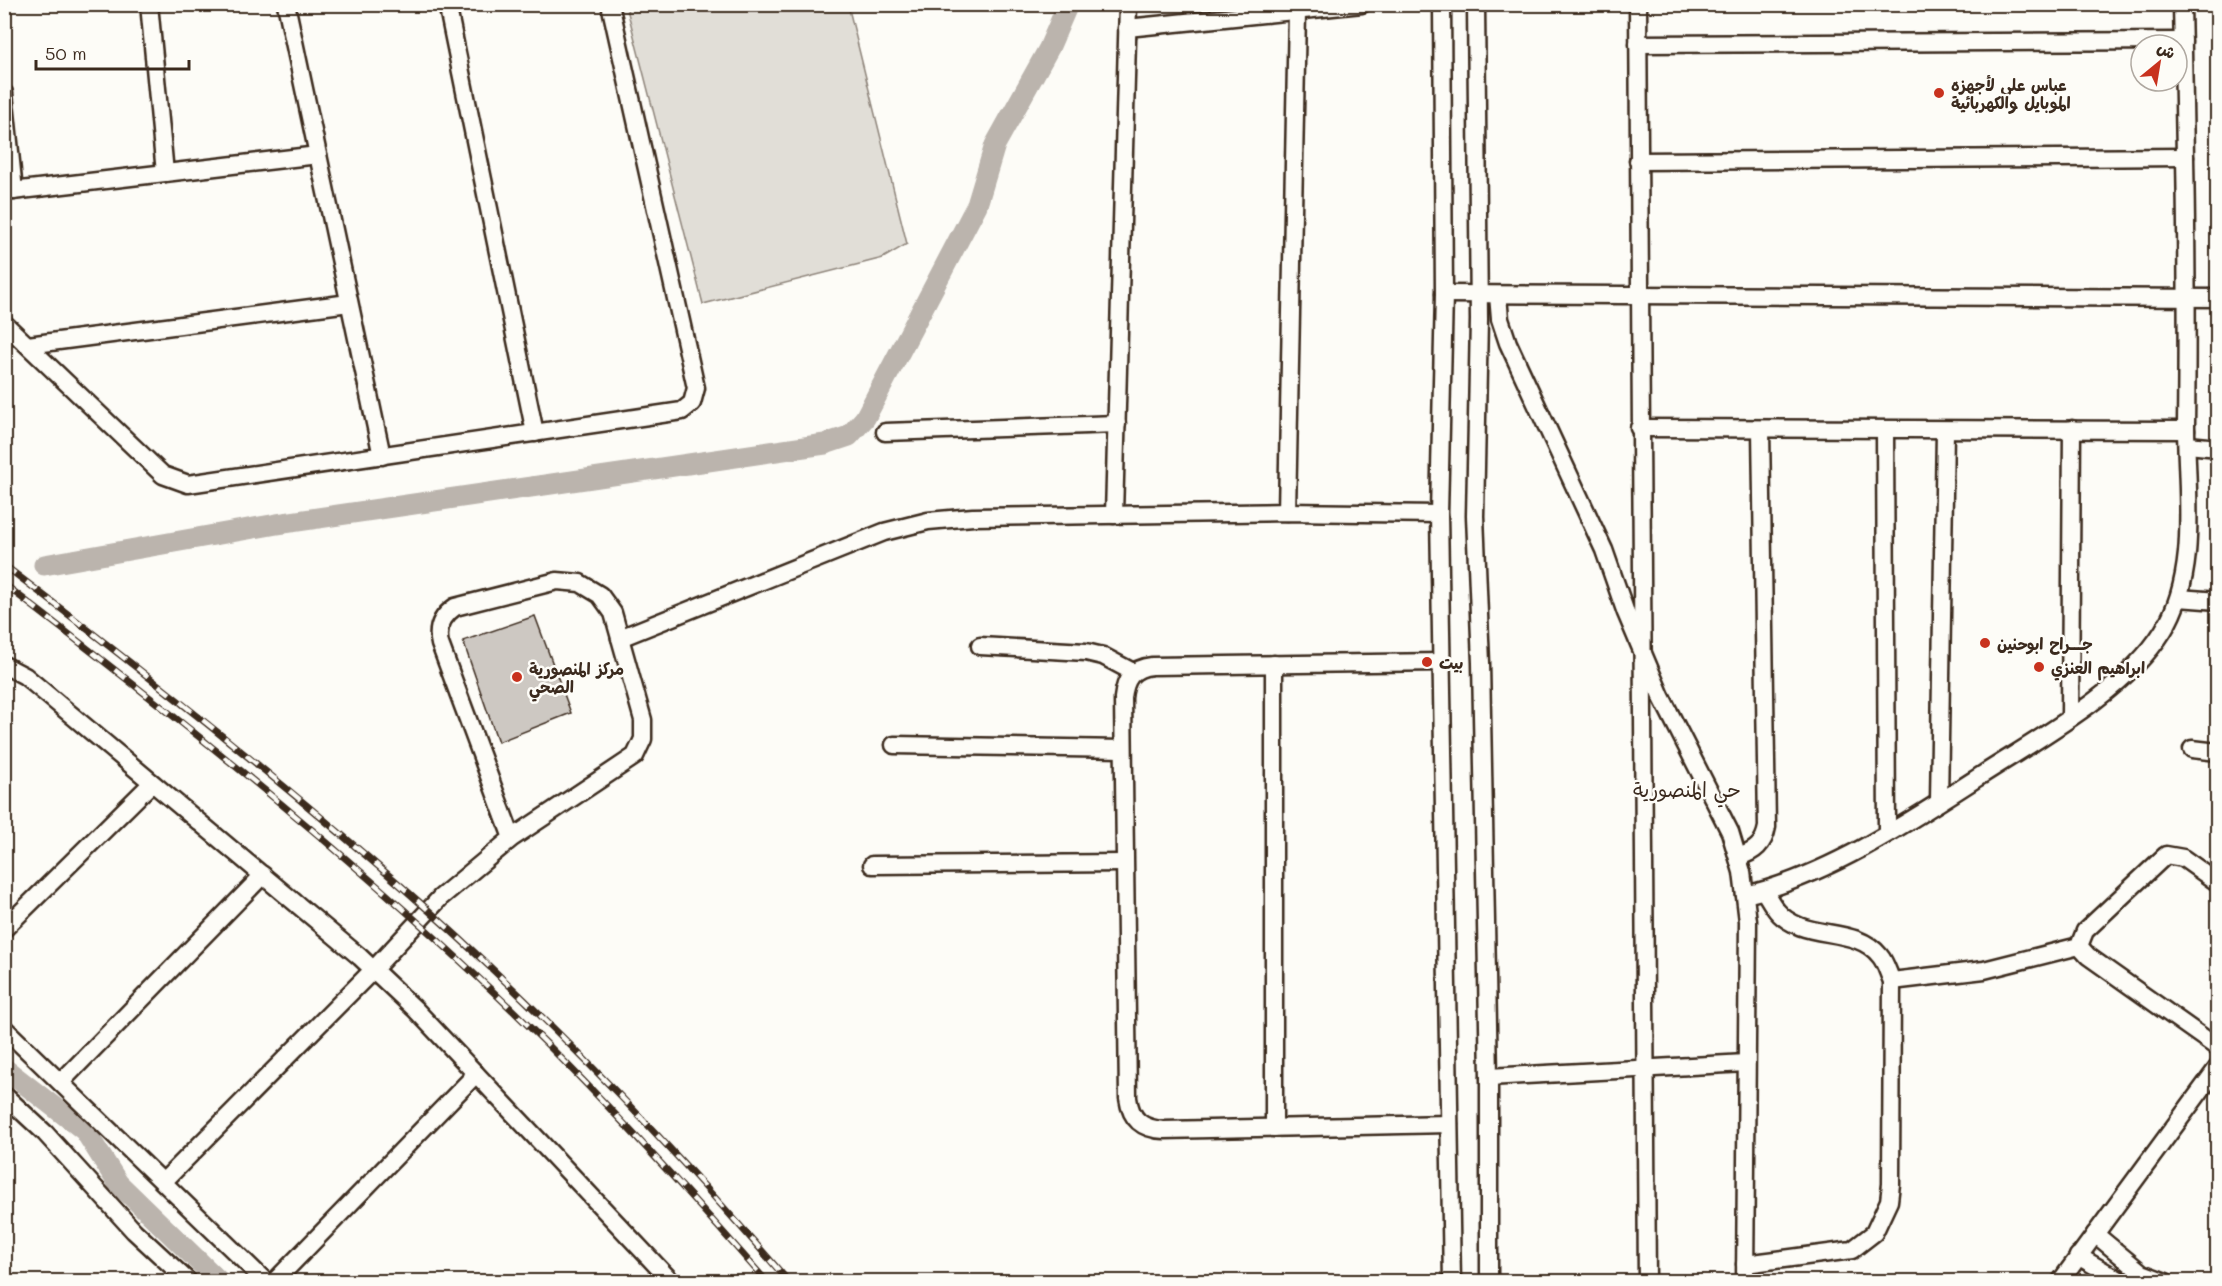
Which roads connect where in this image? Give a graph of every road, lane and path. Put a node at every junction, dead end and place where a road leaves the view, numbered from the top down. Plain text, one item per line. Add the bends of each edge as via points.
1 (149, 4) edge
2 (286, 4) edge
3 (447, 4) edge
4 (610, 4) edge
5 (1128, 4) edge
6 (1362, 4) edge
7 (1442, 4) edge
8 (1476, 4) edge
9 (1638, 4) edge
10 (2182, 4) edge
11 (1297, 13) junction
12 (1128, 28) junction
13 (2183, 33) edge
14 (2129, 41) edge
15 (1638, 44) junction
16 (4, 93) edge
17 (2184, 93) edge
18 (318, 155) junction
19 (2185, 157) junction
20 (1638, 161) junction
21 (165, 173) junction
22 (9, 192) edge
23 (1444, 294) junction
24 (1479, 295) junction
25 (1498, 295) junction
26 (2188, 296) junction
27 (1638, 297) junction
28 (2217, 298) edge
29 (349, 303) junction
30 (4, 323) edge
31 (28, 345) junction
32 (1117, 424) junction
33 (1639, 428) junction
34 (1761, 429) junction
35 (2072, 429) junction
36 (1885, 430) junction
37 (1945, 430) junction
38 (885, 432) dead end
39 (535, 433) junction
40 (2187, 438) junction
41 (2217, 448) edge
42 (382, 456) junction
43 (1287, 512) junction
44 (1439, 514) junction
45 (1114, 515) junction
46 (2179, 598) junction
47 (2217, 601) edge
48 (620, 638) junction
49 (981, 646) dead end
50 (1642, 654) junction
51 (1442, 662) junction
52 (1274, 664) junction
53 (4, 665) edge
54 (1133, 672) junction
55 (2070, 718) junction
56 (894, 745) dead end
57 (1123, 749) junction
58 (2192, 749) dead end
59 (2217, 752) edge
60 (152, 783) junction
61 (1939, 802) junction
62 (1887, 832) junction
63 (512, 838) junction
64 (1738, 857) junction
65 (1124, 863) junction
66 (872, 865) dead end
67 (263, 875) junction
68 (2217, 883) edge
69 (1764, 891) junction
70 (1745, 895) junction
71 (4, 929) edge
72 (2079, 945) junction
73 (373, 970) junction
74 (1892, 981) junction
75 (4, 1028) edge
76 (2217, 1048) edge
77 (1746, 1063) junction
78 (2217, 1067) edge
79 (1645, 1069) junction
80 (476, 1074) junction
81 (1489, 1077) junction
82 (61, 1082) junction
83 (4, 1095) edge
84 (1449, 1124) junction
85 (1274, 1128) junction
86 (164, 1181) junction
87 (2096, 1234) junction
88 (2078, 1256) junction
89 (1745, 1264) junction
90 (189, 1281) edge
91 (266, 1281) edge
92 (274, 1281) edge
93 (672, 1281) edge
94 (1452, 1281) edge
95 (1489, 1281) edge
96 (1647, 1281) edge
97 (1745, 1281) edge
98 (2060, 1281) edge
99 (2123, 1281) edge
100 (2166, 1281) edge

1 - 21 street
2 - 18 street
3 - 39 street
4 - 39 street via 696,392 692,403 682,411
5 - 12 street
6 - 11 street
7 - 23 street
8 - 24 street
9 - 15 street
10 - 13 street
11 - 12 street
11 - 43 street
12 - 32 street
14 - 15 street
15 - 20 street
16 - 22 street
17 - 19 street
18 - 21 street
18 - 29 street
19 - 20 street
19 - 26 street
20 - 27 street
21 - 22 street
23 - 24 street
23 - 44 street
24 - 25 street
24 - 81 street via 1475,516
25 - 27 street
25 - 50 street via 1508,343 1604,550
26 - 27 street
26 - 28 street
26 - 40 street
27 - 33 street
29 - 31 street
29 - 42 street
30 - 31 street
31 - 42 street via 156,469 179,483
32 - 38 street
32 - 45 street
33 - 34 street
33 - 50 street
34 - 36 street
34 - 64 street via 1767,827 1757,849
35 - 37 street
35 - 40 street
35 - 55 street
36 - 37 street
36 - 62 street
37 - 61 street
39 - 42 street
40 - 41 street
40 - 46 street via 2186,552
43 - 44 street
43 - 45 street
44 - 51 street
45 - 48 street via 928,521 884,532
46 - 47 street
46 - 55 street via 2146,655
48 - 63 street via 645,729 640,748 630,762
48 - 63 street via 608,603 591,588 569,581 462,605 449,611 440,623 440,644
49 - 54 street via 1086,652
50 - 64 street via 1730,832
50 - 79 street
51 - 52 street
51 - 84 street
52 - 54 street via 1152,666
52 - 85 street
53 - 60 street via 25,676
54 - 57 street via 1124,684
55 - 61 street
56 - 57 street
57 - 65 street
58 - 59 street
60 - 67 street
60 - 71 street
61 - 62 street
62 - 69 street via 1816,871
63 - 73 street via 441,897
64 - 70 street
65 - 66 street
65 - 85 street via 1130,1112 1150,1130
67 - 73 street
67 - 82 street
68 - 72 street via 2183,858 2166,855 2085,931
69 - 70 street
69 - 74 street via 1787,919 1806,928 1860,940 1871,947 1881,957
70 - 77 street
72 - 74 street via 1984,970
72 - 76 street via 2088,956
73 - 80 street
73 - 86 street
74 - 89 street via 1891,1184 1889,1201 1874,1233 1852,1250
75 - 82 street
77 - 79 street
77 - 89 street
78 - 87 street
79 - 81 street
79 - 96 street
80 - 92 street
80 - 93 street
81 - 95 street
82 - 86 street
83 - 90 street via 134,1231
84 - 85 street
84 - 94 street
86 - 91 street
87 - 88 street
87 - 100 street via 2142,1274
88 - 98 street
88 - 99 street
89 - 97 street

